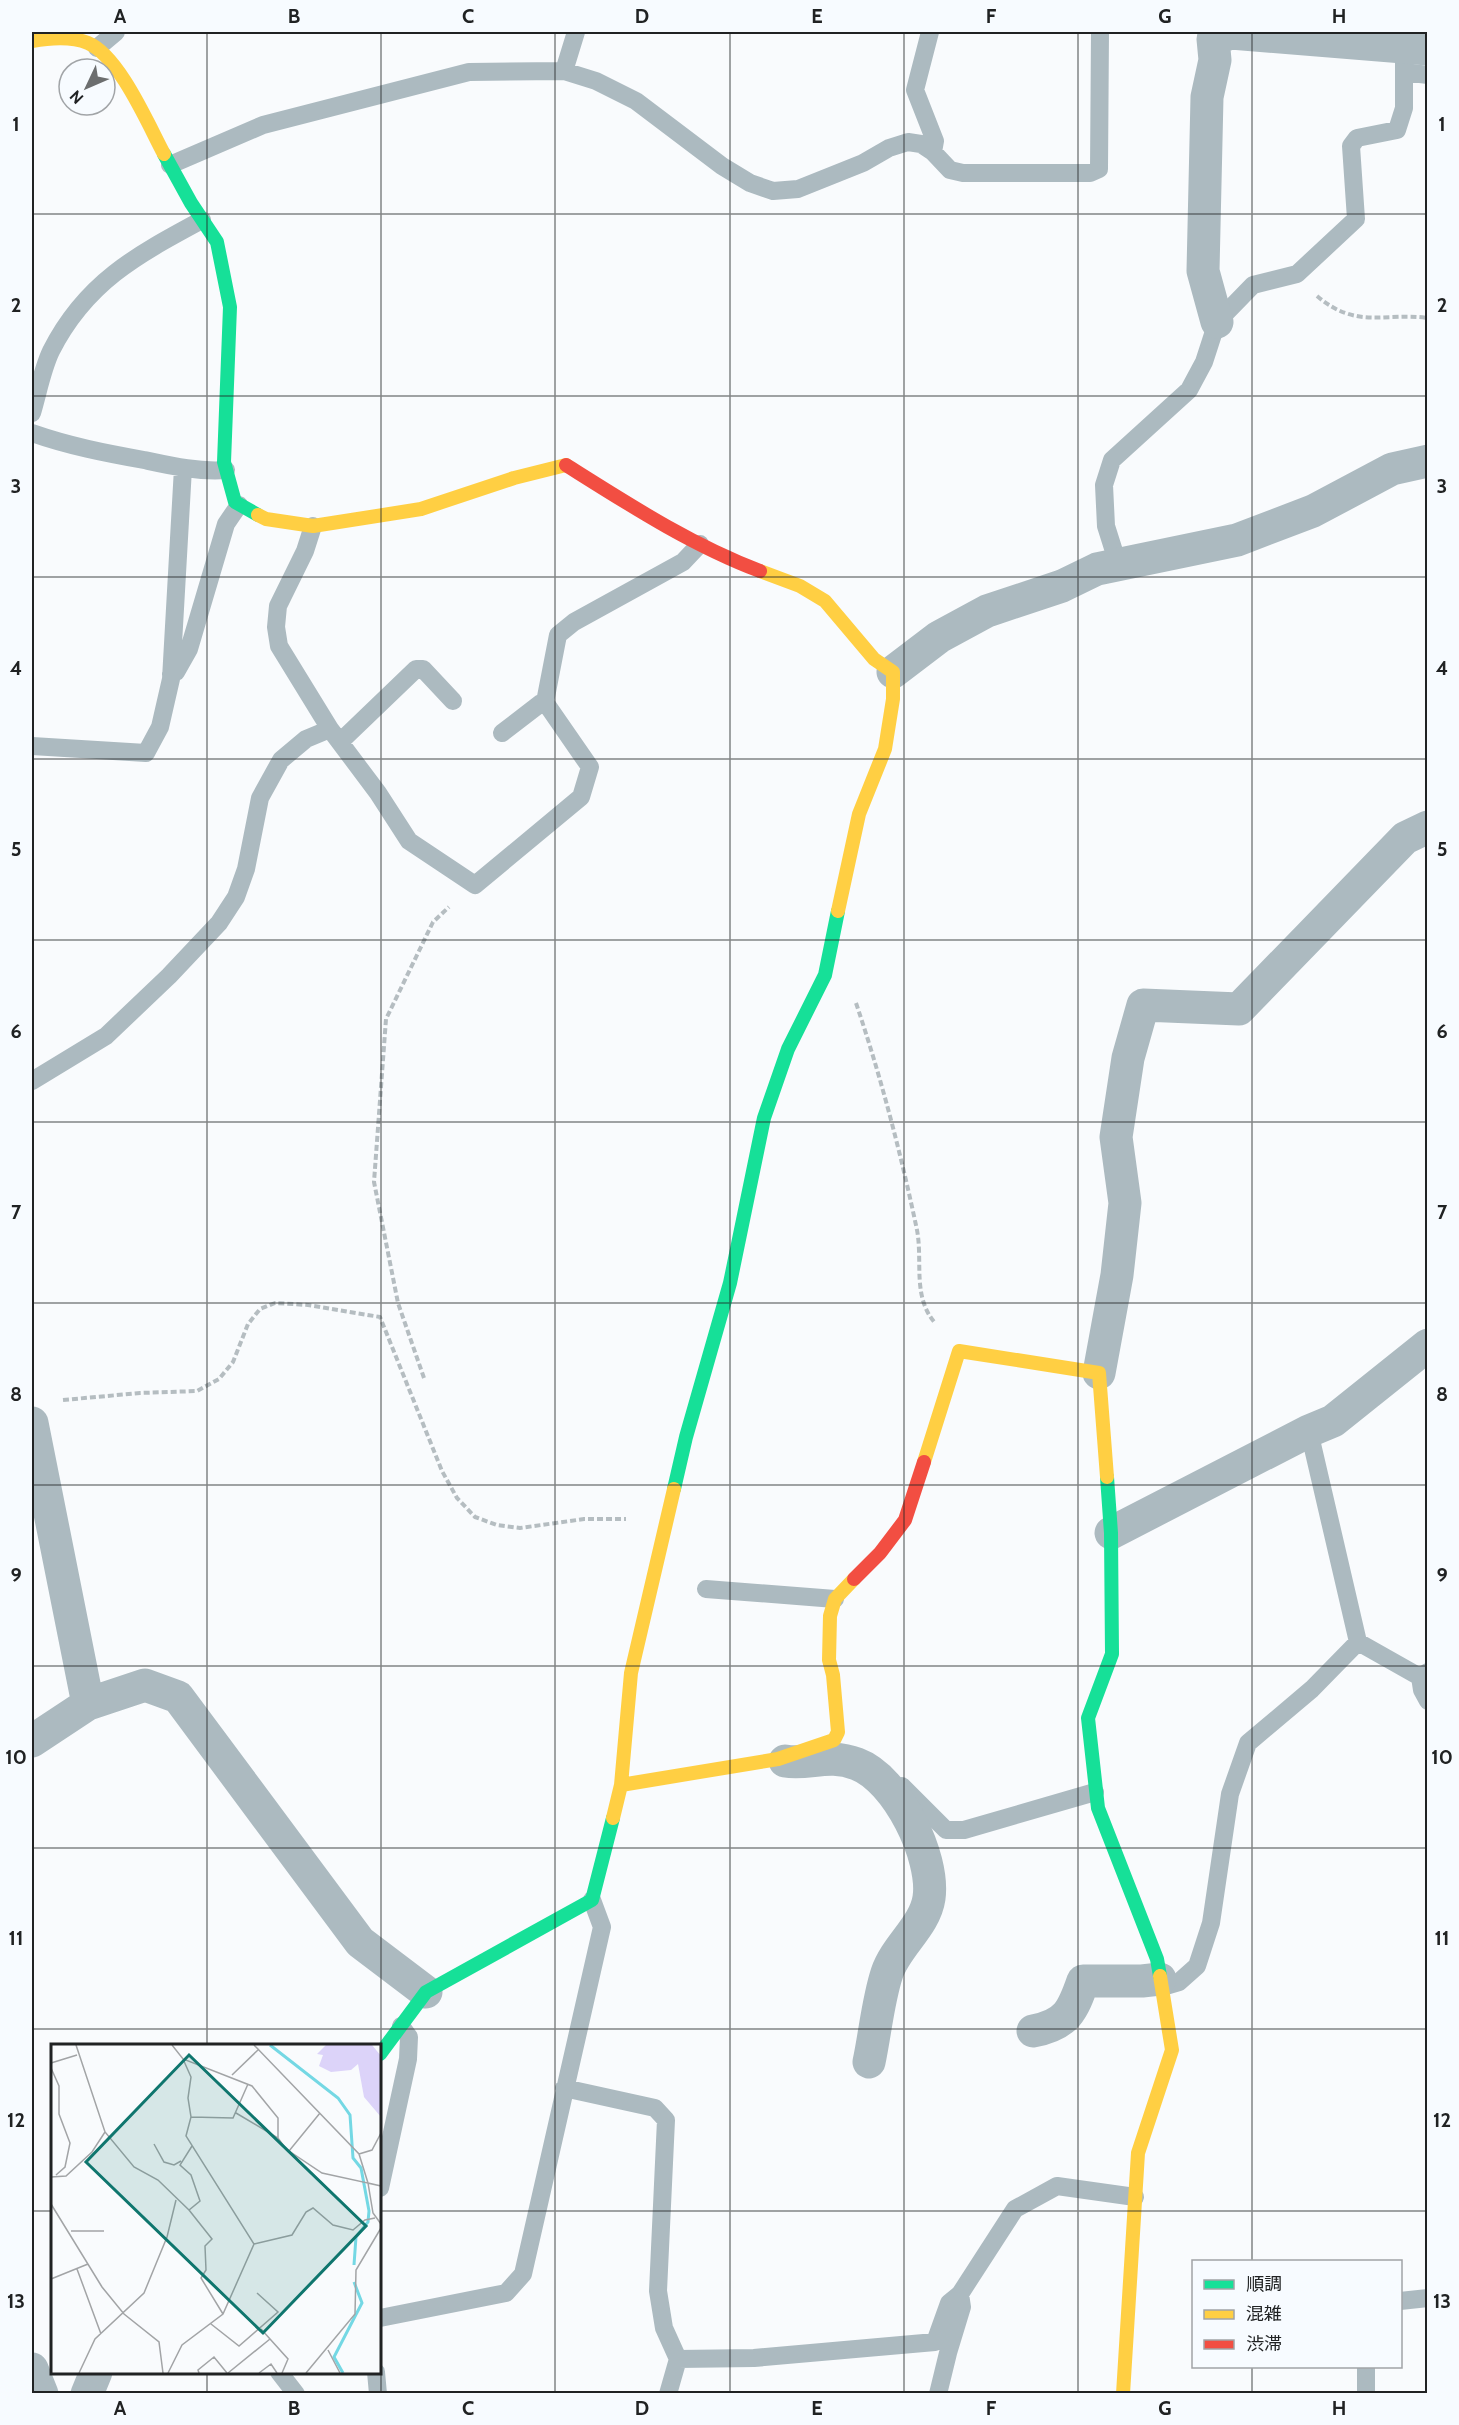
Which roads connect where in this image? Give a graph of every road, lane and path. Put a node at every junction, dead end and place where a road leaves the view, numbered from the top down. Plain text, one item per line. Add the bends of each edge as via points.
1 (116, 32) edge
2 (576, 32) edge
3 (930, 32) edge
4 (1100, 32) edge
5 (1218, 34) edge
6 (32, 41) edge
7 (97, 48) junction
8 (1412, 56) edge
9 (564, 71) junction
10 (1428, 75) edge
11 (933, 152) junction
12 (170, 165) junction
13 (202, 220) junction
14 (1297, 274) junction
15 (1428, 318) edge
16 (1217, 322) junction
17 (32, 413) edge
18 (32, 433) edge
19 (1428, 462) edge
20 (183, 468) junction
21 (226, 470) junction
22 (239, 505) junction
23 (313, 526) junction
24 (700, 544) junction
25 (1118, 564) junction
26 (893, 672) junction
27 (171, 674) junction
28 (453, 701) dead end
29 (545, 702) junction
30 (502, 733) dead end
31 (335, 736) junction
32 (32, 746) edge
33 (1428, 827) edge
34 (475, 885) junction
35 (855, 998) dead end
36 (32, 1081) edge
37 (1428, 1345) edge
38 (959, 1351) junction
39 (1099, 1373) junction
40 (424, 1378) dead end
41 (42, 1412) edge
42 (1309, 1431) junction
43 (666, 1524) junction
44 (1111, 1533) junction
45 (706, 1589) dead end
46 (835, 1599) junction
47 (1358, 1642) junction
48 (1424, 1674) edge
49 (1428, 1701) edge
50 (88, 1704) junction
51 (32, 1741) edge
52 (778, 1759) junction
53 (882, 1781) junction
54 (621, 1785) junction
55 (1095, 1792) junction
56 (592, 1900) junction
57 (1161, 1983) junction
58 (426, 1992) junction
59 (400, 2026) junction
60 (1034, 2031) dead end
61 (381, 2053) edge
62 (869, 2062) dead end
63 (564, 2088) junction
64 (381, 2183) edge
65 (1135, 2197) junction
66 (960, 2294) junction
67 (1428, 2298) edge
68 (1402, 2301) edge
69 (381, 2318) edge
70 (678, 2359) junction
71 (1366, 2368) edge
72 (32, 2369) edge
73 (96, 2374) edge
74 (280, 2374) edge
75 (376, 2374) edge
76 (42, 2394) edge
77 (87, 2394) edge
78 (297, 2394) edge
79 (378, 2394) edge
80 (668, 2394) edge
81 (938, 2394) edge
82 (1123, 2394) edge
83 (1366, 2394) edge

1 - 7 lane
2 - 9 lane
3 - 11 lane via 915,90 935,141
4 - 11 lane via 1099,170 963,173 950,170
5 - 8 street
5 - 16 street via 1207,97 1203,271
6 - 7 street via 51,38 86,42
7 - 12 street via 117,68
8 - 10 lane
8 - 14 lane via 1397,130 1357,138 1351,146 1356,219
9 - 11 lane via 596,81 636,101 722,166 773,191 798,189 908,142
9 - 12 lane via 468,72 263,125
12 - 13 street
13 - 17 lane via 130,261 100,284 71,317 50,353
13 - 21 street via 217,242 230,308
14 - 15 path via 1323,300 1348,315 1372,319
14 - 16 lane via 1253,285
16 - 25 lane via 1204,362 1189,390 1112,460 1104,484 1106,526
18 - 20 lane via 70,446
19 - 25 street via 1392,470 1313,511 1237,540
20 - 21 lane via 204,472
20 - 27 lane
21 - 22 street
22 - 23 street via 266,519
22 - 27 lane via 226,524 189,649
23 - 24 street via 421,509 566,465 605,492
23 - 31 lane via 278,606 276,627 279,646
24 - 26 street via 728,560 800,586 825,601 874,659
24 - 29 lane via 683,562 574,622 558,636
25 - 26 street via 987,611 939,637
26 - 43 street via 885,749 859,814 825,975 788,1049 764,1118 730,1283
27 - 32 lane via 160,727 146,753
28 - 31 lane via 423,669 416,669
29 - 30 lane
29 - 34 lane via 590,767 580,797
31 - 34 lane via 409,841
31 - 36 lane via 306,739 281,759 260,798 237,897 219,923 106,1036
33 - 39 street via 1405,838 1239,1009 1143,1005 1128,1058 1116,1137 1125,1203
34 - 40 path via 433,922 386,1019 374,1182 398,1304
35 - 38 path via 873,1051 917,1233 919,1292 929,1316
37 - 42 street via 1333,1421
38 - 39 street
38 - 46 street via 905,1520
39 - 44 street
41 - 43 path via 140,1393 197,1391 219,1379 260,1309 275,1304 308,1305 380,1317 442,1471 457,1498 476,1517 497,1526 520,1528 584,1519 642,1519
41 - 50 street
42 - 44 street
42 - 47 lane
43 - 54 street via 631,1672
44 - 55 street via 1112,1654 1088,1718
45 - 46 lane
46 - 52 street via 830,1616 829,1660 838,1732 834,1740
47 - 48 lane
47 - 57 lane via 1312,1689 1248,1743 1230,1794 1211,1923 1197,1966 1179,1982
48 - 49 lane via 1422,1690
50 - 51 street
50 - 58 street via 145,1685 178,1697 360,1942
52 - 53 street via 789,1762 828,1758 859,1764
52 - 54 street
53 - 55 lane via 893,1779 946,1830 964,1830
53 - 62 street via 903,1808 920,1845 929,1873 929,1899 887,1973
54 - 56 street
55 - 57 street via 1157,1959
56 - 58 street
56 - 63 lane via 602,1927
57 - 60 street via 1083,1982 1073,2010 1047,2029
57 - 65 street via 1172,2050 1138,2153
58 - 59 street
59 - 61 street
59 - 64 lane via 409,2037 408,2059
63 - 69 lane via 523,2274 506,2293
63 - 70 lane via 655,2108 666,2120 658,2291 664,2328
65 - 66 lane via 1057,2186 1015,2210
65 - 82 street
66 - 70 lane via 949,2302 935,2342 754,2358
66 - 81 lane via 962,2307
67 - 68 lane
70 - 80 lane
71 - 83 lane
72 - 76 street
73 - 77 street
74 - 78 lane
75 - 79 lane

